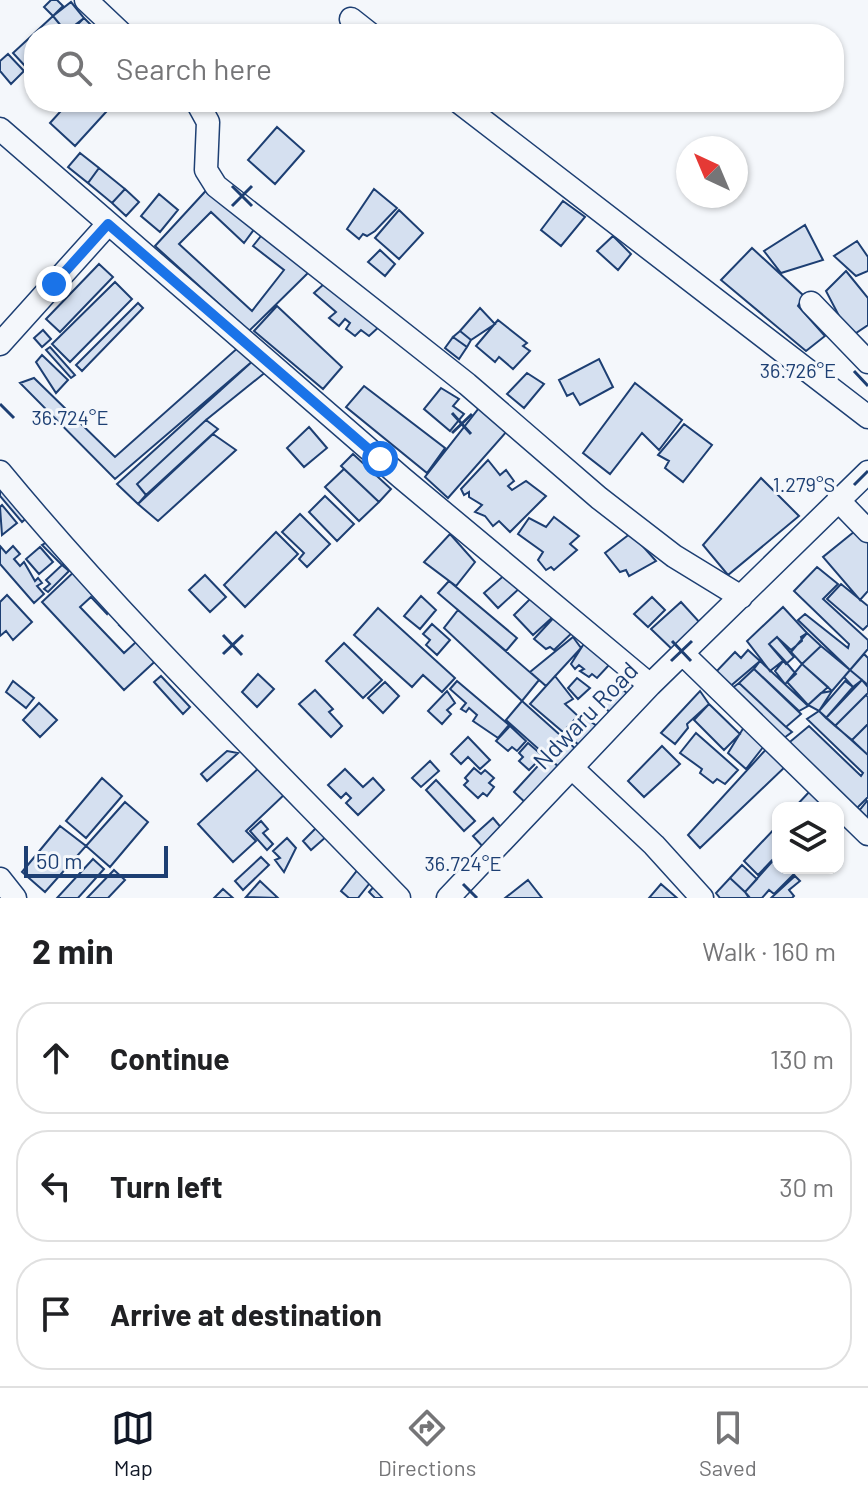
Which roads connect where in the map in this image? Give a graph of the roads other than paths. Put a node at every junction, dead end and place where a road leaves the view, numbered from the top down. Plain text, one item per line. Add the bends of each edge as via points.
1 (86, 0) edge
2 (351, 19) dead end
3 (111, 24) edge
4 (357, 24) edge
5 (202, 112) edge
6 (472, 112) edge
7 (0, 129) edge
8 (108, 224) junction
9 (811, 303) dead end
10 (0, 344) edge
11 (868, 362) edge
12 (868, 417) edge
13 (0, 472) edge
14 (868, 472) edge
15 (838, 500) junction
16 (868, 531) edge
17 (741, 597) junction
18 (683, 654) junction
19 (650, 685) junction
20 (572, 768) junction
21 (868, 834) edge
22 (0, 879) edge
23 (15, 898) edge
24 (399, 898) edge
25 (448, 898) edge
26 (702, 898) edge

1 - 3 street
2 - 4 street
5 - 17 street via 208,122 206,170 216,186 467,384 599,498 674,556
6 - 12 street
7 - 8 street
8 - 10 street
8 - 19 street
9 - 11 street
13 - 24 street via 128,617
14 - 15 street, Ndwaru Road
15 - 16 street
15 - 17 street, Ndwaru Road
17 - 18 street, Ndwaru Road
18 - 19 street, Ndwaru Road
18 - 21 street
19 - 20 street, Ndwaru Road
20 - 25 street, Ndwaru Road
20 - 26 street
22 - 23 street

